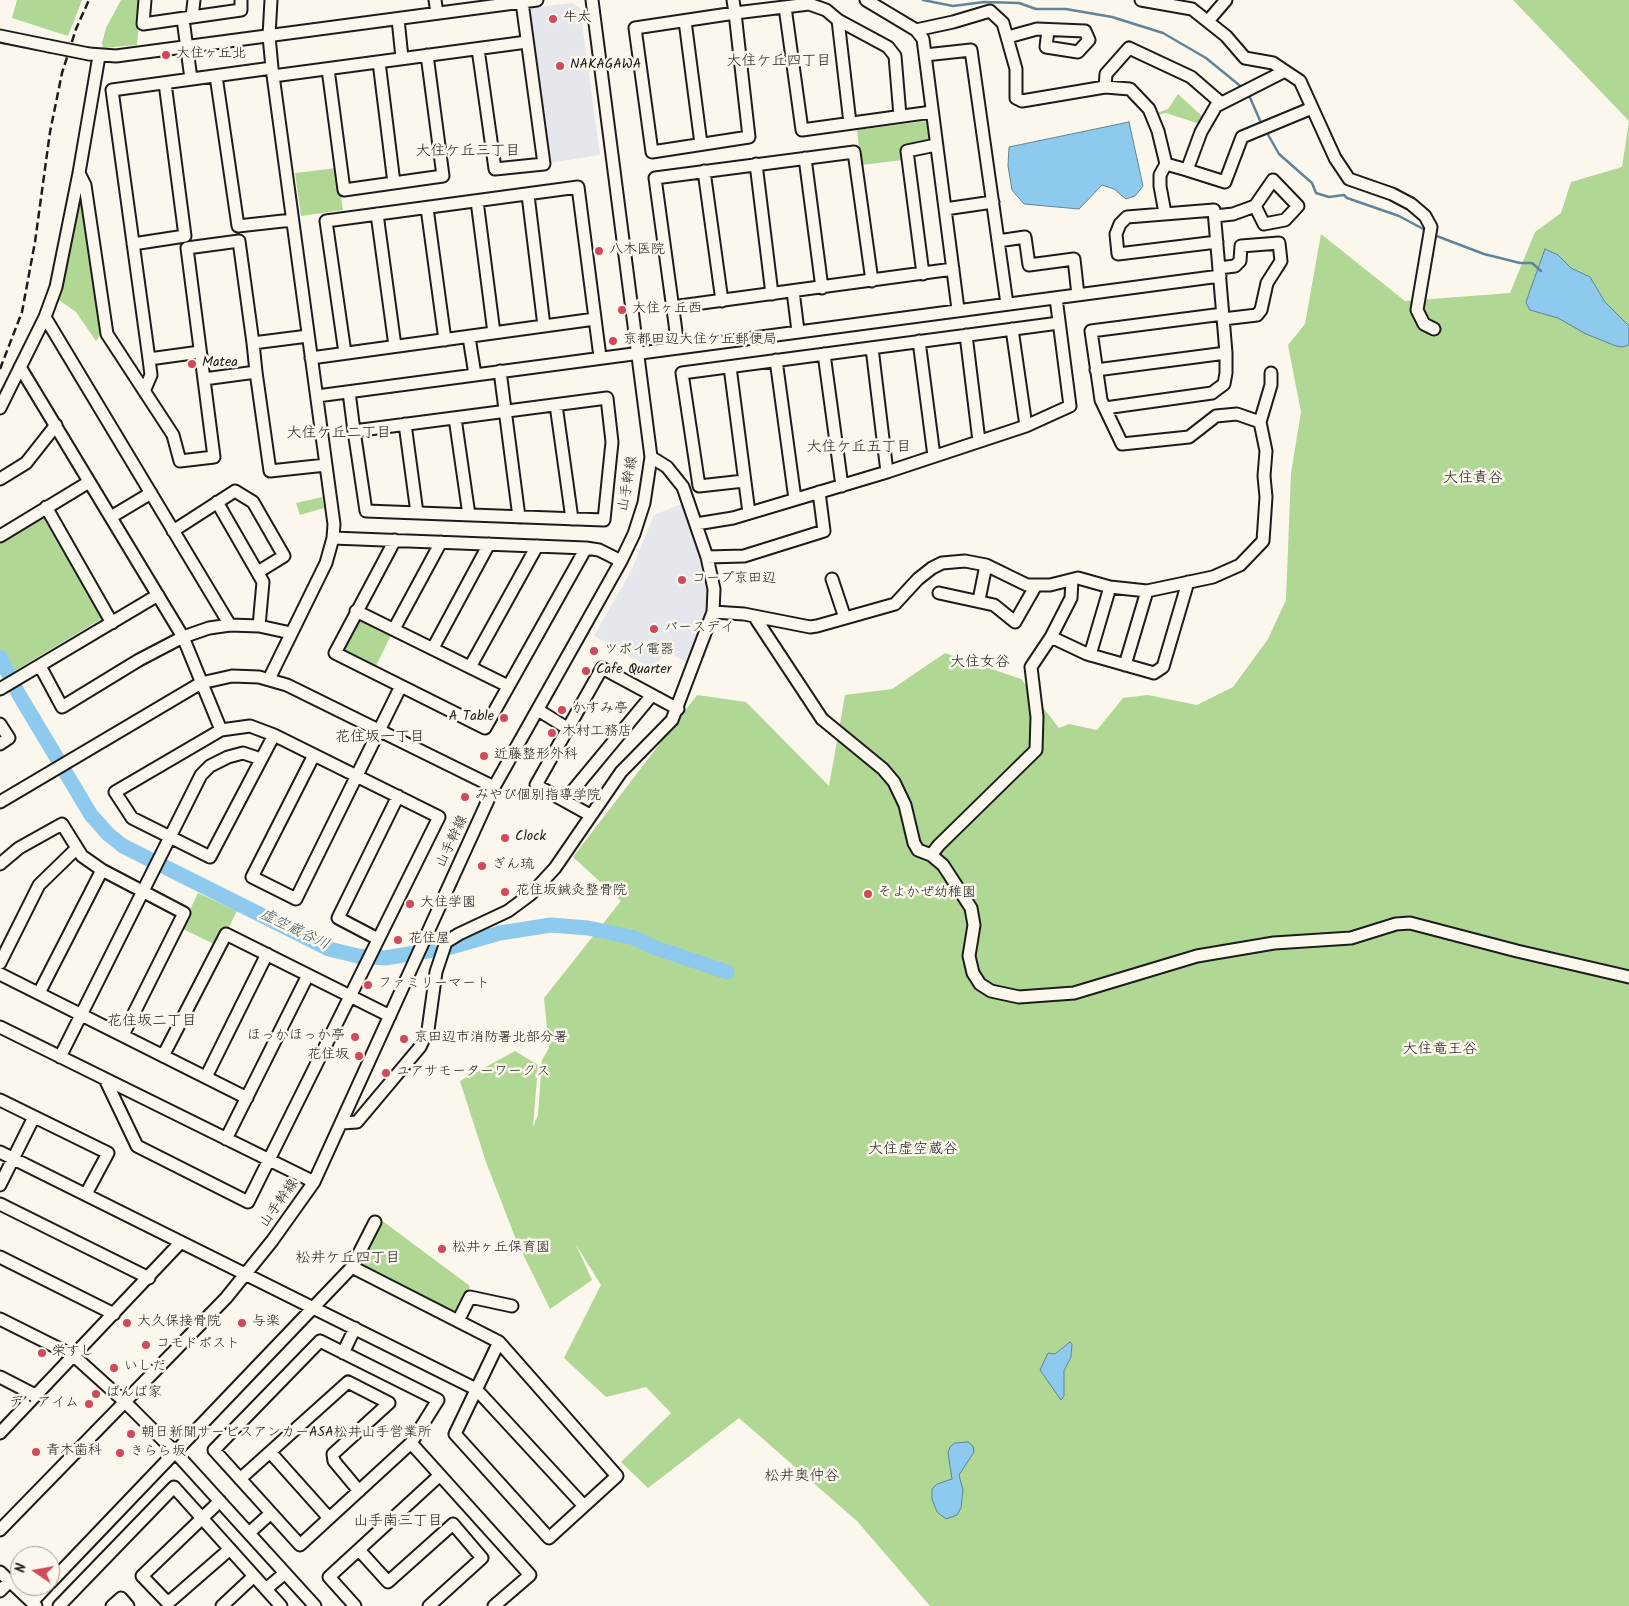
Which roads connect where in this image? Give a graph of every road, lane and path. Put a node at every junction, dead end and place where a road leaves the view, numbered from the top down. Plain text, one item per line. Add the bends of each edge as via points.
1 (145, 0) edge
2 (194, 0) edge
3 (242, 0) edge
4 (271, 0) edge
5 (435, 0) edge
6 (537, 0) edge
7 (592, 0) edge
8 (733, 0) edge
9 (866, 0) edge
10 (1141, 0) edge
11 (1226, 0) edge
12 (522, 2) junction
13 (989, 5) edge
14 (785, 8) junction
15 (437, 13) junction
16 (736, 14) junction
17 (188, 18) junction
18 (398, 19) junction
19 (838, 20) junction
20 (685, 21) junction
21 (1208, 21) junction
22 (916, 30) junction
23 (1048, 30) dead end
24 (0, 36) edge
25 (269, 36) junction
26 (1008, 37) junction
27 (527, 42) junction
28 (186, 47) junction
29 (478, 49) junction
30 (94, 55) junction
31 (427, 55) junction
32 (925, 55) junction
33 (402, 58) junction
34 (379, 62) junction
35 (328, 69) junction
36 (1285, 71) junction
37 (272, 72) junction
38 (216, 76) junction
39 (191, 79) junction
40 (165, 83) junction
41 (1105, 87) junction
42 (1221, 103) junction
43 (1312, 108) junction
44 (932, 112) junction
45 (900, 116) junction
46 (850, 123) junction
47 (701, 144) junction
48 (936, 145) junction
49 (805, 158) junction
50 (756, 164) junction
51 (1166, 164) junction
52 (1187, 170) junction
53 (704, 171) junction
54 (79, 173) junction
55 (394, 183) junction
56 (528, 194) junction
57 (477, 201) junction
58 (993, 202) junction
59 (1255, 206) dead end
60 (427, 208) junction
61 (945, 209) junction
62 (1165, 213) junction
63 (377, 214) junction
64 (1215, 216) junction
65 (292, 220) junction
66 (998, 241) junction
67 (1217, 242) junction
68 (133, 244) junction
69 (953, 269) junction
70 (1220, 272) junction
71 (923, 274) junction
72 (872, 281) junction
73 (822, 288) junction
74 (793, 292) junction
75 (772, 294) junction
76 (1078, 295) junction
77 (1056, 298) junction
78 (722, 301) junction
79 (1007, 304) junction
80 (672, 307) junction
81 (958, 309) junction
82 (1223, 316) junction
83 (45, 318) junction
84 (595, 319) junction
85 (1059, 323) junction
86 (544, 326) junction
87 (1012, 329) junction
88 (1434, 329) dead end
89 (798, 331) junction
90 (494, 334) junction
91 (966, 335) junction
92 (308, 336) junction
93 (469, 337) junction
94 (445, 340) junction
95 (919, 341) junction
96 (253, 343) junction
97 (395, 346) junction
98 (678, 346) junction
99 (872, 348) junction
100 (200, 352) junction
101 (345, 353) junction
102 (638, 353) junction
103 (1226, 353) junction
104 (824, 354) junction
105 (311, 358) junction
106 (600, 358) junction
107 (149, 359) junction
108 (776, 360) junction
109 (730, 366) junction
110 (20, 368) junction
111 (1096, 370) junction
112 (500, 371) junction
113 (256, 372) junction
114 (1271, 373) dead end
115 (475, 375) junction
116 (204, 378) junction
117 (145, 389) junction
118 (349, 392) junction
119 (316, 396) junction
120 (556, 405) junction
121 (0, 408) edge
122 (1104, 408) junction
123 (505, 411) junction
124 (455, 418) junction
125 (1260, 422) junction
126 (405, 424) junction
127 (56, 425) junction
128 (1026, 426) junction
129 (354, 431) junction
130 (979, 441) junction
131 (934, 456) junction
132 (651, 457) junction
133 (326, 465) junction
134 (887, 472) junction
135 (0, 479) edge
136 (744, 481) junction
137 (89, 482) junction
138 (842, 486) junction
139 (818, 492) junction
140 (151, 493) junction
141 (795, 499) junction
142 (217, 502) junction
143 (46, 507) junction
144 (417, 513) junction
145 (749, 513) junction
146 (469, 515) junction
147 (111, 517) junction
148 (520, 517) junction
149 (572, 519) junction
150 (696, 524) junction
151 (174, 531) junction
152 (0, 536) edge
153 (333, 538) junction
154 (395, 540) junction
155 (441, 542) junction
156 (489, 544) junction
157 (537, 546) junction
158 (586, 548) junction
159 (707, 557) junction
160 (621, 561) junction
161 (986, 566) junction
162 (258, 572) junction
163 (832, 579) dead end
164 (1072, 580) junction
165 (1188, 582) junction
166 (1035, 587) junction
167 (1110, 587) junction
168 (1147, 591) junction
169 (939, 593) dead end
170 (158, 595) junction
171 (979, 600) junction
172 (356, 611) junction
173 (713, 612) junction
174 (754, 616) junction
175 (845, 618) junction
176 (112, 623) junction
177 (230, 625) junction
178 (259, 626) junction
179 (394, 629) junction
180 (291, 632) junction
181 (183, 637) junction
182 (1051, 637) junction
183 (433, 648) junction
184 (1090, 655) junction
185 (1125, 665) junction
186 (40, 666) junction
187 (470, 667) junction
188 (269, 679) junction
189 (201, 683) junction
190 (401, 686) junction
191 (508, 686) junction
192 (0, 689) edge
193 (652, 695) junction
194 (678, 709) junction
195 (538, 710) junction
196 (0, 724) edge
197 (567, 728) junction
198 (380, 729) junction
199 (221, 730) junction
200 (274, 735) junction
201 (0, 744) edge
202 (314, 755) junction
203 (261, 759) junction
204 (357, 776) junction
205 (494, 787) junction
206 (398, 796) junction
207 (564, 800) junction
208 (0, 802) edge
209 (590, 815) junction
210 (168, 840) junction
211 (77, 848) junction
212 (932, 855) junction
213 (0, 864) edge
214 (102, 870) junction
215 (145, 888) junction
216 (378, 939) junction
217 (267, 954) junction
218 (0, 963) edge
219 (0, 974) edge
220 (308, 975) junction
221 (1629, 977) edge
222 (39, 994) junction
223 (350, 995) junction
224 (81, 1015) junction
225 (390, 1016) junction
226 (0, 1027) edge
227 (122, 1036) junction
228 (163, 1056) junction
229 (60, 1057) junction
230 (206, 1077) junction
231 (105, 1079) junction
232 (247, 1098) junction
233 (0, 1100) edge
234 (34, 1117) junction
235 (342, 1124) junction
236 (226, 1138) junction
237 (0, 1152) edge
238 (13, 1158) junction
239 (269, 1160) junction
240 (314, 1182) junction
241 (0, 1185) edge
242 (86, 1194) junction
243 (0, 1204) edge
244 (375, 1222) dead end
245 (181, 1242) junction
246 (0, 1257) edge
247 (352, 1268) junction
248 (247, 1274) junction
249 (149, 1278) junction
250 (512, 1306) dead end
251 (314, 1308) junction
252 (114, 1314) junction
253 (0, 1319) edge
254 (458, 1321) junction
255 (355, 1328) junction
256 (499, 1342) junction
257 (343, 1353) junction
258 (74, 1356) junction
259 (0, 1377) edge
260 (476, 1389) junction
261 (35, 1395) junction
262 (125, 1402) junction
263 (0, 1432) edge
264 (411, 1443) junction
265 (175, 1452) junction
266 (270, 1452) junction
267 (440, 1475) junction
268 (240, 1479) junction
269 (359, 1491) junction
270 (220, 1501) junction
271 (584, 1506) junction
272 (271, 1513) junction
273 (201, 1518) junction
274 (329, 1518) junction
275 (0, 1530) edge
276 (249, 1533) junction
277 (230, 1549) junction
278 (359, 1550) junction
279 (0, 1572) edge
280 (60, 1573) edge
281 (284, 1573) junction
282 (254, 1576) junction
283 (10, 1581) joint
284 (266, 1589) junction
285 (0, 1591) edge
286 (59, 1606) edge
287 (112, 1606) edge
288 (128, 1606) edge
289 (222, 1606) edge
290 (280, 1606) edge
291 (315, 1606) edge
292 (355, 1606) edge
293 (430, 1606) edge
294 (494, 1606) edge

1 - 17 street via 143,24
2 - 17 street
3 - 17 street via 240,10
4 - 25 street
5 - 15 street
6 - 12 street
7 - 102 street, 山手幹線
8 - 16 street
9 - 22 street
10 - 21 street via 1192,9
11 - 21 street
12 - 15 street
12 - 27 street
13 - 22 street via 953,22
13 - 26 street via 1003,23
14 - 16 street
14 - 19 street via 808,4 826,10
14 - 46 street via 802,130
15 - 18 street
16 - 20 street
16 - 47 street via 749,136
17 - 28 street
18 - 25 street
18 - 33 street
19 - 45 street via 888,47 895,56
19 - 46 street
20 - 47 street
20 - 47 street via 635,28 639,70 652,152
21 - 36 street via 1245,58 1273,63
22 - 32 street via 923,40
23 - 26 street via 1037,29
24 - 30 street, bridge
25 - 28 street
25 - 37 street
26 - 41 street via 1016,69 1016,98 1022,101
27 - 29 street
27 - 29 street via 544,164 495,169
28 - 30 street
28 - 39 street
29 - 31 street
30 - 54 street
31 - 33 street
31 - 55 street via 444,176
32 - 44 street
32 - 58 street via 971,50
33 - 34 street
34 - 35 street
34 - 55 street
35 - 37 street
35 - 55 street via 344,190
36 - 42 street
36 - 43 street via 1300,81
37 - 38 street
37 - 65 street
38 - 39 street
38 - 65 street via 238,226
39 - 40 street
40 - 68 street via 186,236
40 - 68 street via 112,90
41 - 42 street via 1106,74 1129,48 1191,77
41 - 51 street via 1130,89 1149,109
42 - 52 street via 1207,119
43 - 52 street via 1242,137 1225,182
43 - 88 street via 1349,180 1392,194 1425,216 1431,227 1417,310 1424,324
44 - 45 street
44 - 48 street
45 - 46 street
48 - 61 street
48 - 71 street via 907,151
49 - 50 street
49 - 72 street via 854,152
49 - 73 street
50 - 53 street
50 - 75 street
51 - 52 street
51 - 62 street via 1160,175
53 - 78 street
53 - 80 street via 655,178
54 - 83 street via 56,287
54 - 117 street via 85,185 107,334
56 - 57 street
56 - 84 street via 578,187
56 - 86 street
57 - 60 street
57 - 90 street
58 - 61 street
58 - 66 street
59 - 64 street
60 - 63 street
60 - 94 street
61 - 69 street
62 - 64 street via 1214,210
62 - 67 street via 1127,218 1116,234 1118,254
63 - 97 street
63 - 101 street via 326,221
64 - 67 street
65 - 92 street
66 - 76 street via 1026,238 1029,265 1074,259
66 - 79 street
67 - 70 street
68 - 107 street
69 - 71 street
69 - 81 street
70 - 76 street
70 - 82 street
70 - 82 street via 1240,261 1241,246 1278,243 1281,261 1267,283 1261,310 1257,315
71 - 72 street
72 - 73 street
73 - 74 street
74 - 75 street
74 - 89 street
75 - 78 street
76 - 77 street
77 - 79 street
77 - 85 street
78 - 80 street
79 - 81 street
80 - 98 street
81 - 89 street
82 - 103 street
82 - 111 street via 1091,331
83 - 110 street
83 - 140 street
84 - 86 street
84 - 106 street
85 - 87 street
85 - 128 street via 1070,406
86 - 90 street
87 - 91 street
87 - 128 street
89 - 98 street
90 - 93 street
91 - 95 street
91 - 130 street
92 - 96 street
92 - 105 street
93 - 94 street
93 - 115 street
94 - 97 street
95 - 99 street
95 - 131 street
96 - 100 street via 239,241 187,248
96 - 113 street
97 - 101 street
98 - 102 street
99 - 104 street
99 - 134 street
100 - 107 street
100 - 116 street
101 - 105 street
102 - 106 street
102 - 132 street, 山手幹線
103 - 111 street
103 - 122 street via 1224,384 1212,393
104 - 108 street
104 - 138 street
105 - 119 street
106 - 112 street
107 - 117 street via 151,375
108 - 109 street
108 - 141 street
109 - 136 street
109 - 136 street via 682,373 699,486
110 - 121 street
110 - 127 street
111 - 122 street
112 - 115 street
112 - 123 street
113 - 116 street
113 - 133 street via 270,472
114 - 125 street via 1271,385
115 - 118 street
116 - 117 street via 214,457 180,461 173,435
118 - 119 street
118 - 129 street
119 - 133 street
120 - 123 street
120 - 149 street
120 - 149 street via 607,398 612,442 604,520
122 - 125 street via 1122,444 1189,437 1216,416 1237,414
123 - 124 street
123 - 148 street
124 - 126 street
124 - 146 street
125 - 165 street via 1266,451 1263,541 1240,565 1213,577
126 - 129 street
126 - 144 street
127 - 135 street via 26,463
127 - 137 street
128 - 130 street
129 - 144 street via 366,510
130 - 131 street
131 - 134 street
132 - 150 street via 675,475
132 - 160 street, 山手幹線 via 644,503
133 - 153 street
134 - 138 street
136 - 145 street
137 - 143 street
137 - 147 street
138 - 139 street
139 - 141 street
139 - 159 street via 824,531 744,556
140 - 147 street
140 - 151 street
141 - 145 street
142 - 151 street
142 - 162 street
142 - 162 street via 235,491 253,502 284,556
143 - 152 street
143 - 176 street
144 - 146 street
145 - 150 street
146 - 148 street
147 - 170 street
148 - 149 street
150 - 159 street
151 - 177 street
153 - 154 street
153 - 180 street via 326,563
154 - 155 street
154 - 172 street
155 - 156 street
155 - 179 street
156 - 157 street
156 - 183 street
157 - 158 street
157 - 187 street
158 - 160 street via 599,550
158 - 191 street
159 - 173 street via 714,590
160 - 195 street, 山手幹線
161 - 166 street
161 - 171 street
161 - 175 street via 965,561 942,563 918,579 894,604
162 - 178 street via 263,582
163 - 175 street
164 - 166 street
164 - 167 street via 1078,578
164 - 182 street via 1071,598
165 - 168 street
165 - 185 street via 1163,668 1154,673
166 - 171 street via 1015,622 994,605
167 - 168 street
167 - 184 street
168 - 185 street
169 - 171 street
170 - 176 street
170 - 181 street
172 - 179 street
172 - 190 street via 335,653
173 - 174 street
173 - 194 street
174 - 175 street via 810,626
174 - 212 street via 822,719 894,782 905,804 914,843 918,850
176 - 186 street
177 - 178 street
177 - 181 street
178 - 180 street
179 - 183 street
180 - 188 street
181 - 186 street via 62,707
181 - 189 street
182 - 184 street
182 - 212 street via 1031,667 1037,717 1036,750 939,844
183 - 187 street
184 - 185 street
186 - 192 street
187 - 191 street
188 - 189 street via 232,676
188 - 198 street via 287,684
189 - 199 street
189 - 208 street
190 - 191 street via 485,728
190 - 198 street
193 - 194 street
193 - 197 street via 602,668
193 - 207 street
194 - 209 street via 660,734 621,772
195 - 197 street
195 - 205 street, 山手幹線
196 - 201 street via 9,738
197 - 207 street via 536,785
198 - 204 street
198 - 205 street
199 - 200 street via 250,726
199 - 210 street via 115,792 132,818
200 - 202 street
200 - 203 street
202 - 204 street
202 - 204 street via 252,877 296,899
203 - 210 street via 243,753 210,766 201,775
203 - 210 street via 210,858
204 - 206 street
205 - 225 street, 山手幹線
206 - 216 street via 338,918
206 - 216 street via 439,817
207 - 209 street
209 - 235 street via 556,868 531,894 508,912 446,942 440,956 428,1030 420,1047 357,1122
210 - 215 street
211 - 213 street via 62,824 19,848
211 - 214 street via 82,856
211 - 218 street via 39,885
212 - 221 street via 949,872 971,908 974,925 970,956 973,972 980,984 991,991 1019,997 1074,993 1197,956 1274,943 1351,938 1410,923
214 - 215 street
214 - 222 street
215 - 224 street
215 - 227 street via 184,913
216 - 223 street
217 - 220 street
217 - 228 street via 226,934
217 - 230 street
219 - 222 street
220 - 223 street
220 - 232 street
222 - 224 street
223 - 225 street
223 - 239 street
224 - 227 street
224 - 229 street
225 - 235 street, 山手幹線
226 - 229 street
227 - 228 street
228 - 230 street
229 - 231 street
230 - 232 street
231 - 236 street
231 - 239 street via 136,1146 248,1202
232 - 236 street
233 - 234 street
234 - 238 street
234 - 242 street via 108,1153
235 - 240 street, 山手幹線
236 - 239 street
237 - 238 street
238 - 241 street
238 - 242 street
239 - 240 street
240 - 248 street, 山手幹線
242 - 245 street
243 - 249 street
244 - 247 street
245 - 248 street
245 - 249 street
246 - 252 street
247 - 251 street
247 - 254 street
248 - 251 street
248 - 262 street, 山手幹線
249 - 252 street
250 - 254 street via 470,1297
251 - 255 street
251 - 265 street
252 - 258 street
253 - 258 street
254 - 256 street
255 - 257 street
255 - 260 street
256 - 260 street
256 - 271 street via 617,1476
257 - 264 street via 438,1400
257 - 268 street via 320,1341 214,1450
258 - 261 street
258 - 262 street
259 - 261 street
260 - 271 street
260 - 271 street via 455,1434 549,1538
261 - 263 street
262 - 265 street
262 - 275 street, 山手幹線
264 - 267 street
264 - 269 street
265 - 270 street
265 - 280 street
266 - 268 street
266 - 269 street via 348,1382 389,1403 333,1454 334,1461
266 - 274 street
267 - 278 street
267 - 294 street via 530,1575
268 - 272 street
269 - 274 street
270 - 273 street
270 - 276 street
272 - 274 street via 300,1545
272 - 276 street
273 - 277 street
273 - 277 street via 142,1576 168,1603
273 - 286 street via 174,1487
276 - 281 street
277 - 282 street
278 - 292 street via 329,1577
278 - 293 street via 388,1582 453,1524 482,1558
279 - 283 street
281 - 284 street
281 - 291 street
282 - 284 street
282 - 289 street
283 - 285 street
284 - 290 street
287 - 288 street via 121,1598

